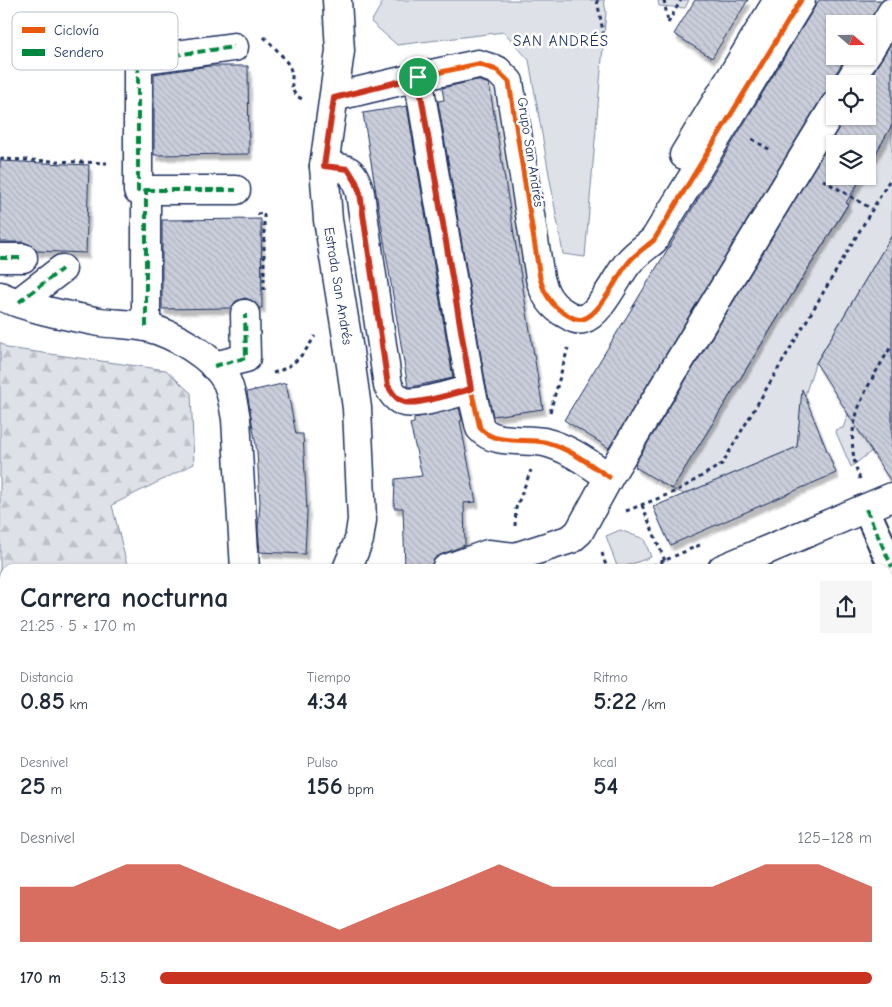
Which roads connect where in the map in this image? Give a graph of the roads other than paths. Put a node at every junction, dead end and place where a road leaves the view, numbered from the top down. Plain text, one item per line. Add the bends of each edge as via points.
1 (337, 0) edge
2 (778, 0) edge
3 (801, 0) edge
4 (892, 12) edge
5 (876, 39) edge
6 (234, 47) road end
7 (178, 55) edge
8 (138, 70) edge
9 (418, 77) junction
10 (334, 98) junction
11 (826, 120) edge
12 (324, 166) junction
13 (146, 190) junction
14 (236, 190) dead end
15 (628, 262) junction
16 (62, 269) dead end
17 (10, 299) edge
18 (245, 314) road end
19 (146, 327) junction
20 (220, 374) junction
21 (471, 389) junction
22 (609, 476) junction
23 (876, 504) edge
24 (245, 564) edge
25 (349, 564) edge
26 (460, 564) edge
27 (734, 564) edge
28 (891, 564) edge

1 - 10 street, Estrada San Andrés via 340,51
2 - 15 street, Grupo San Andrés via 639,229
3 - 15 street, Grupo San Andrés via 654,240
4 - 5 street
6 - 7 street
8 - 13 street via 138,191
9 - 10 street, Grupo San Andrés
9 - 15 street, Grupo San Andrés via 478,64 497,70 508,82 540,278 556,307 576,320 588,318
9 - 21 street
10 - 12 street, Estrada San Andrés
11 - 22 street
12 - 21 street via 348,169 356,182 388,386 394,396 403,402 416,402
12 - 25 street, Estrada San Andrés via 328,220 357,408 362,520 359,540
13 - 14 street
13 - 19 street
16 - 17 street
17 - 19 street via 57,313
18 - 20 street via 246,358
19 - 20 street via 185,343
20 - 24 street via 233,399 236,419
21 - 22 street via 478,423 484,433 497,438 541,441 558,446
22 - 26 street via 579,532 571,539 515,557 488,554
23 - 27 street
23 - 28 street

